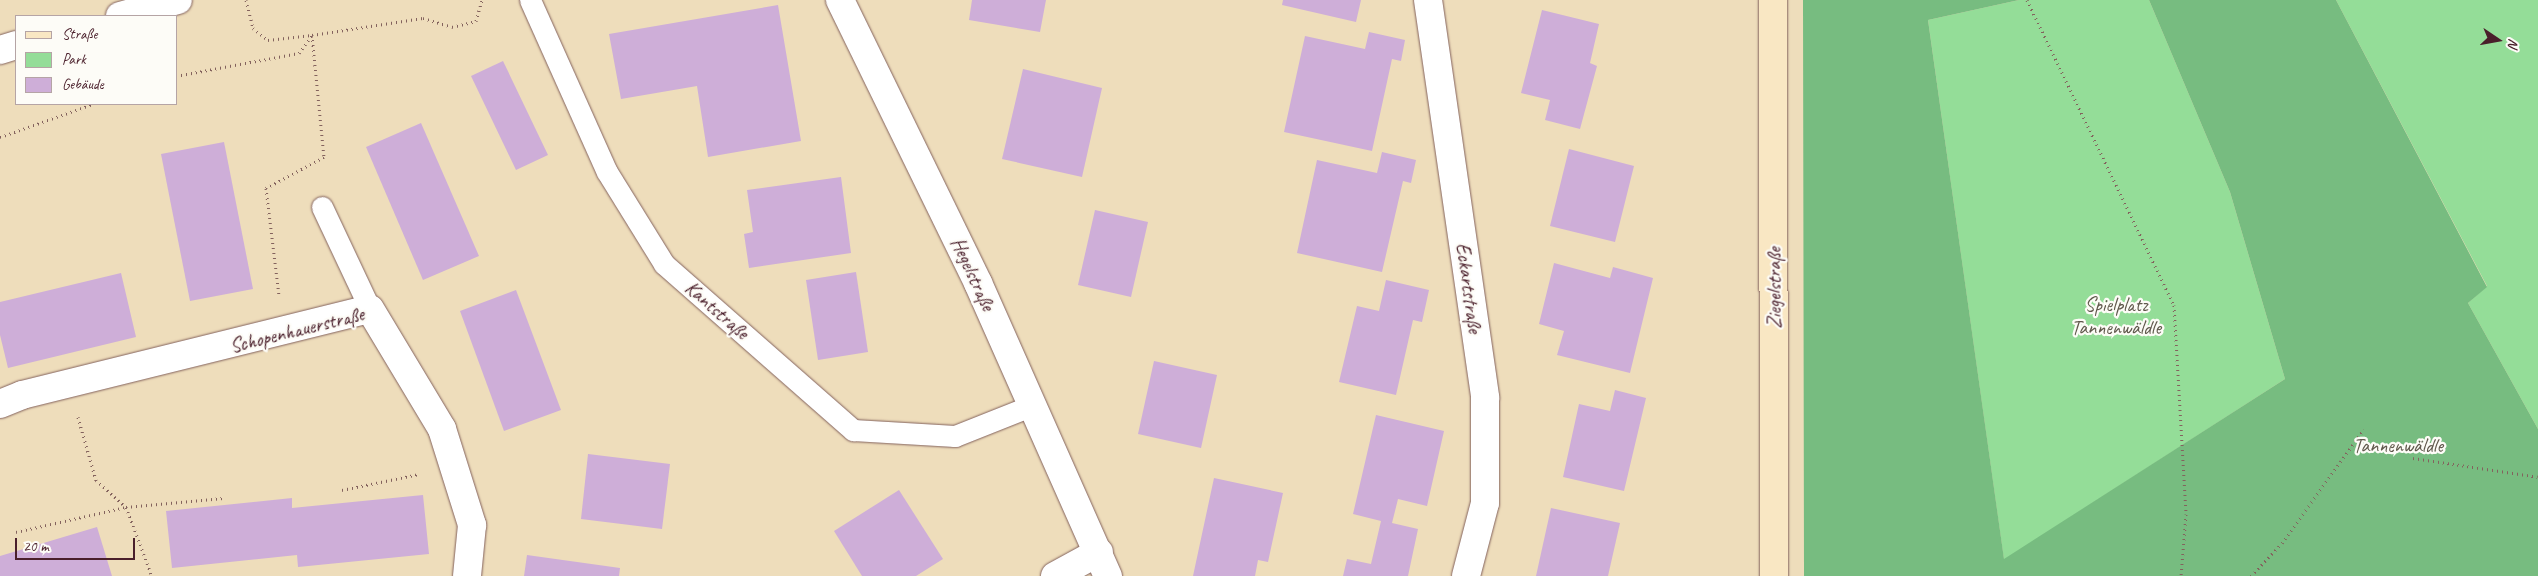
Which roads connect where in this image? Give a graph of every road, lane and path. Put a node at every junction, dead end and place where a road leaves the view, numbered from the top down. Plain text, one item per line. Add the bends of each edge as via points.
1 (178, 0) edge
2 (246, 0) edge
3 (482, 0) edge
4 (530, 0) edge
5 (840, 0) edge
6 (1428, 0) edge
7 (1774, 0) edge
8 (2027, 0) edge
9 (124, 15) edge
10 (312, 35) junction
11 (15, 45) edge
12 (0, 50) edge
13 (178, 76) edge
14 (90, 105) edge
15 (0, 137) edge
16 (322, 207) dead end
17 (370, 309) junction
18 (283, 334) junction
19 (68, 383) junction
20 (0, 404) edge
21 (1033, 405) junction
22 (2364, 429) dead end
23 (2413, 458) dead end
24 (454, 467) junction
25 (2538, 477) edge
26 (342, 490) dead end
27 (224, 498) dead end
28 (126, 507) junction
29 (16, 532) dead end
30 (1104, 564) edge
31 (152, 576) edge
32 (467, 576) edge
33 (1055, 576) edge
34 (1466, 576) edge
35 (1774, 576) edge
36 (2181, 576) edge
37 (2250, 576) edge

1 - 9 street
2 - 10 path via 253,28 268,40
3 - 10 path via 476,21 452,27 423,18
4 - 21 lane, Kantstraße via 606,172 664,264 853,430 955,436
5 - 21 street, Hegelstraße
6 - 34 street, Eckartstraße via 1485,398 1485,503
7 - 35 main road, Ziegelstraße
8 - 36 path via 2174,305 2186,514
10 - 13 path via 299,52
10 - 18 path via 324,158 266,188
11 - 12 street
14 - 15 path
16 - 17 lane
17 - 18 street, Schopenhauerstraße
17 - 24 street, Schopenhauerstraße via 442,429
18 - 19 street, Schopenhauerstraße
19 - 20 street, Schopenhauerstraße
19 - 28 path via 96,480
21 - 30 street, Hegelstraße
22 - 37 path via 2282,543
23 - 25 path
24 - 26 path
24 - 32 street, Schopenhauerstraße via 472,525
27 - 28 path
28 - 29 path
28 - 31 path
30 - 33 street, Hegelstraße

